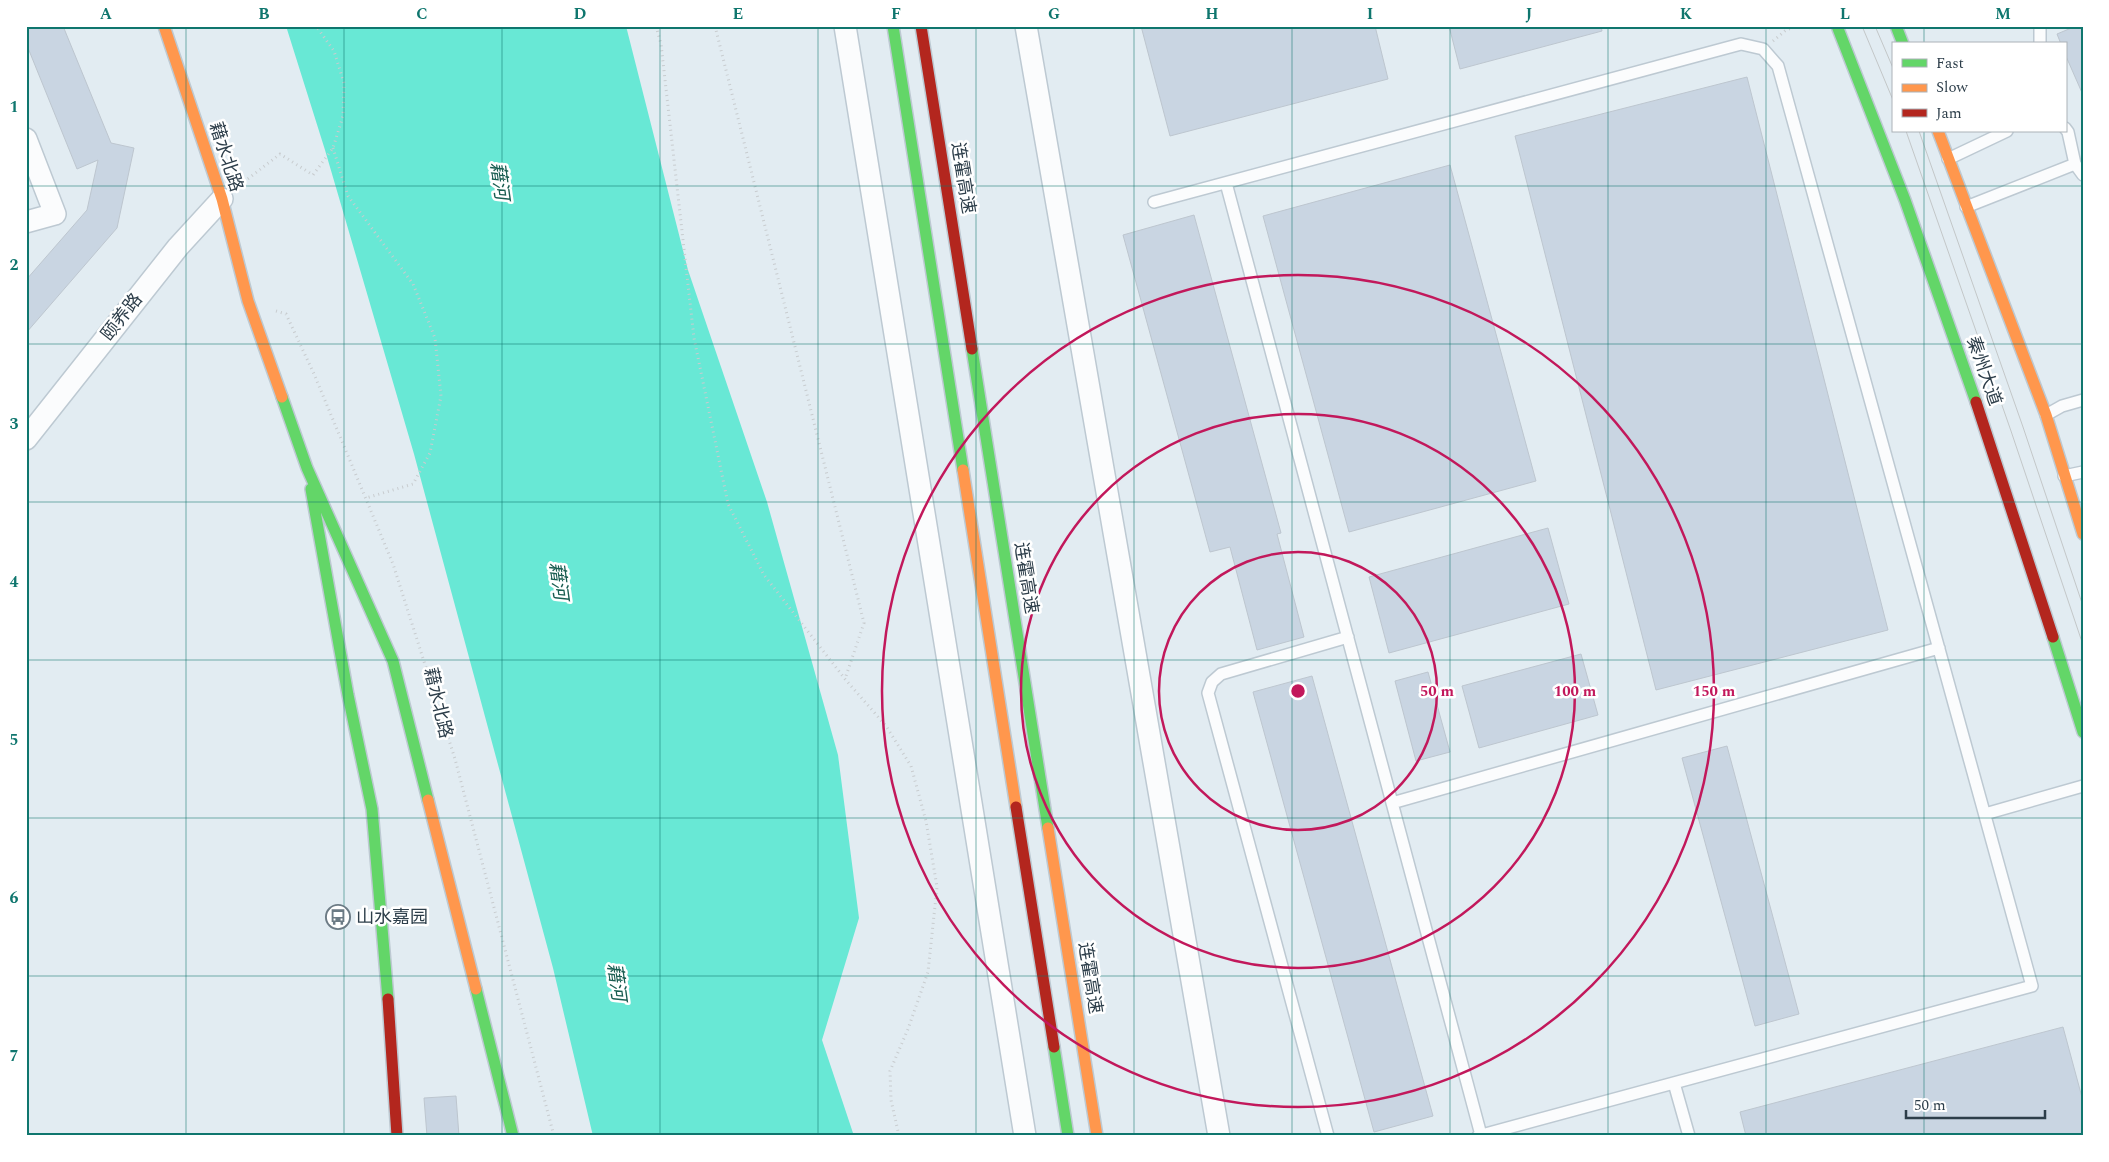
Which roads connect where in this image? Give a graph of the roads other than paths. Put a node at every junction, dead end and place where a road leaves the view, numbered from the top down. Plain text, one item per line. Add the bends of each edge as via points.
1 (164, 26) edge
2 (845, 26) edge
3 (894, 26) edge
4 (921, 26) edge
5 (1026, 26) edge
6 (1838, 26) edge
7 (1896, 26) edge
8 (2040, 26) edge
9 (1902, 42) edge
10 (2040, 42) edge
11 (2066, 129) edge
12 (1938, 132) edge
13 (2005, 132) edge
14 (26, 139) edge
15 (1948, 159) junction
16 (2075, 164) junction
17 (2083, 175) edge
18 (1226, 183) junction
19 (222, 199) junction
20 (1154, 202) dead end
21 (1966, 207) junction
22 (26, 222) edge
23 (248, 302) junction
24 (2083, 400) edge
25 (2046, 415) junction
26 (305, 426) dead end
27 (26, 439) edge
28 (307, 468) junction
29 (2083, 472) edge
30 (2064, 476) junction
31 (2083, 534) edge
32 (1348, 637) junction
33 (1939, 648) junction
34 (2083, 732) edge
35 (2083, 786) edge
36 (1392, 803) junction
37 (1985, 814) junction
38 (1674, 1082) junction
39 (520, 1117) dead end
40 (1480, 1135) edge
41 (397, 1136) edge
42 (513, 1136) edge
43 (525, 1136) edge
44 (1025, 1136) edge
45 (1068, 1136) edge
46 (1097, 1136) edge
47 (1219, 1136) edge
48 (1328, 1136) edge
49 (1688, 1136) edge

1 - 19 main road, 藉水北路
2 - 44 street
3 - 45 main road
4 - 46 main road, 连霍高速
5 - 47 street
6 - 34 main road, 秦州大道 via 1877,121 1986,429
7 - 9 main road
8 - 10 lane
11 - 16 lane
12 - 15 main road
13 - 15 lane
14 - 22 street via 56,214
15 - 21 main road
16 - 17 lane
16 - 21 lane
18 - 20 lane
18 - 32 lane
18 - 33 lane via 1740,44 1763,49 1778,66
19 - 23 main road, 藉水北路
19 - 27 street, 颐养路 via 178,247
21 - 25 main road
23 - 26 main road, 藉水北路
23 - 28 main road, 藉水北路
24 - 25 lane
25 - 30 main road
28 - 41 main road via 372,809
28 - 42 main road, 藉水北路 via 393,661
29 - 30 lane
30 - 31 main road
32 - 36 lane
32 - 48 lane via 1221,674 1212,682 1208,693
33 - 36 lane
33 - 37 lane
35 - 37 lane
36 - 40 lane
37 - 38 lane via 2032,986
38 - 40 lane
38 - 49 lane
39 - 43 main road

